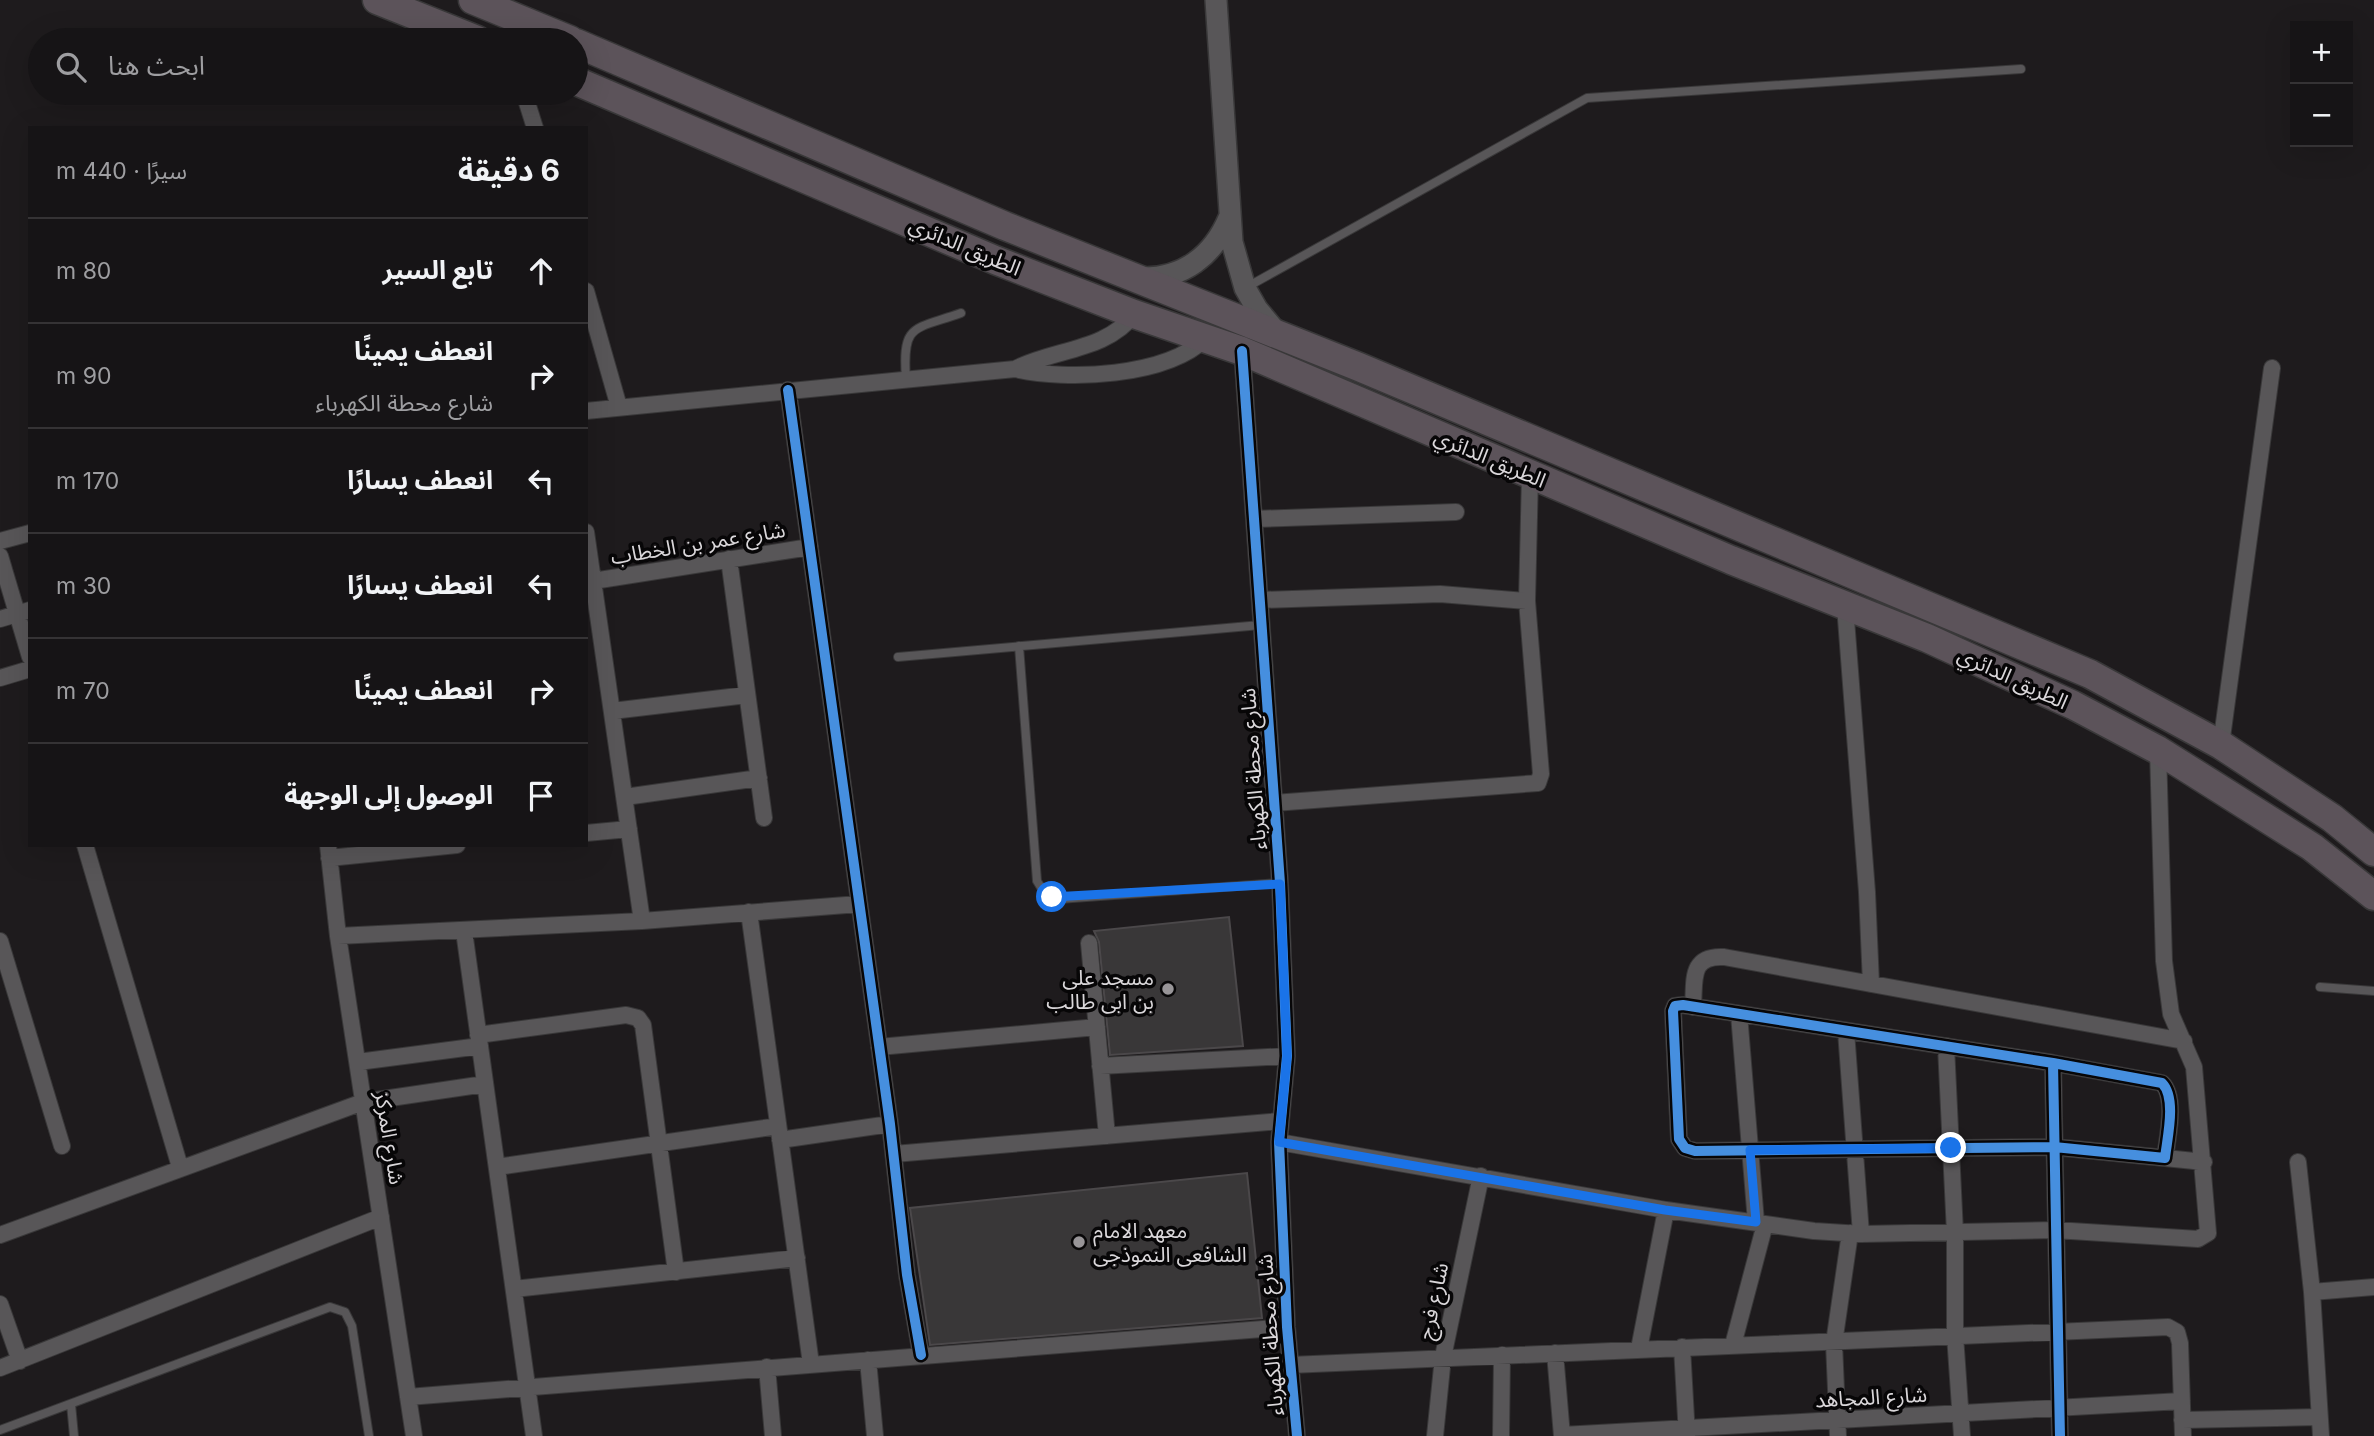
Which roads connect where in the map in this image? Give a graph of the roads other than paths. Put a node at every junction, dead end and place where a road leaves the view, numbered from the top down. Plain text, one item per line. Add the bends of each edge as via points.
1 (377, 0) edge
2 (1216, 0) edge
3 (479, 1) edge
4 (447, 28) edge
5 (542, 28) edge
6 (588, 48) edge
7 (2021, 69) dead end
8 (588, 85) edge
9 (528, 105) edge
10 (534, 126) edge
11 (1231, 213) junction
12 (1130, 277) junction
13 (1245, 288) junction
14 (588, 298) edge
15 (961, 313) dead end
16 (1134, 314) junction
17 (1278, 333) junction
18 (1206, 338) junction
19 (1242, 351) junction
20 (2272, 368) dead end
21 (1015, 369) junction
22 (906, 379) junction
23 (788, 390) junction
24 (620, 407) junction
25 (588, 411) edge
26 (1530, 475) junction
27 (1456, 512) dead end
28 (1254, 519) junction
29 (1745, 527) junction
30 (28, 534) edge
31 (0, 541) edge
32 (588, 546) edge
33 (810, 547) junction
34 (0, 556) edge
35 (729, 559) junction
36 (1731, 560) junction
37 (593, 581) junction
38 (1260, 600) junction
39 (1527, 601) junction
40 (1845, 607) junction
41 (23, 612) edge
42 (0, 619) edge
43 (1261, 625) junction
44 (593, 626) edge
45 (28, 644) edge
46 (1019, 646) junction
47 (898, 657) dead end
48 (28, 670) edge
49 (0, 678) edge
50 (747, 695) junction
51 (612, 711) junction
52 (2221, 744) junction
53 (2158, 750) junction
54 (758, 778) junction
55 (625, 797) junction
56 (1274, 803) junction
57 (764, 818) dead end
58 (629, 829) junction
59 (588, 833) edge
60 (86, 847) edge
61 (414, 847) edge
62 (329, 851) edge
63 (2374, 852) edge
64 (1280, 884) junction
65 (2374, 896) edge
66 (859, 904) junction
67 (749, 912) junction
68 (642, 920) junction
69 (464, 931) junction
70 (338, 936) junction
71 (0, 941) edge
72 (1089, 943) dead end
73 (1871, 984) junction
74 (2319, 987) dead end
75 (2374, 991) edge
76 (1693, 1007) junction
77 (1739, 1014) junction
78 (1097, 1027) junction
79 (1846, 1031) junction
80 (479, 1040) junction
81 (2184, 1041) junction
82 (1946, 1046) junction
83 (879, 1047) junction
84 (1287, 1056) junction
85 (358, 1062) junction
86 (2053, 1063) junction
87 (1100, 1066) junction
88 (485, 1084) junction
89 (363, 1102) junction
90 (1280, 1121) junction
91 (890, 1124) junction
92 (779, 1133) junction
93 (1107, 1136) junction
94 (1279, 1142) junction
95 (658, 1143) junction
96 (62, 1146) dead end
97 (2054, 1147) junction
98 (1951, 1148) junction
99 (1854, 1149) junction
100 (1750, 1150) junction
101 (894, 1154) junction
102 (2165, 1158) junction
103 (2204, 1161) junction
104 (2298, 1162) dead end
105 (180, 1167) junction
106 (496, 1167) junction
107 (1480, 1176) junction
108 (1665, 1210) junction
109 (381, 1217) junction
110 (1760, 1223) junction
111 (2055, 1230) junction
112 (1856, 1233) junction
113 (1955, 1233) junction
114 (0, 1235) edge
115 (797, 1258) junction
116 (676, 1272) junction
117 (2374, 1287) edge
118 (514, 1289) junction
119 (2312, 1292) junction
120 (0, 1304) edge
121 (1287, 1327) junction
122 (2057, 1331) junction
123 (1955, 1335) junction
124 (1834, 1343) junction
125 (1733, 1345) junction
126 (1682, 1347) junction
127 (1639, 1349) junction
128 (1555, 1353) junction
129 (921, 1355) junction
130 (1502, 1355) junction
131 (1443, 1357) junction
132 (868, 1360) junction
133 (20, 1361) junction
134 (811, 1364) junction
135 (1290, 1364) junction
136 (767, 1367) junction
137 (0, 1368) edge
138 (527, 1387) junction
139 (408, 1397) junction
140 (2182, 1401) junction
141 (71, 1404) junction
142 (2060, 1408) junction
143 (1961, 1413) junction
144 (2319, 1417) junction
145 (1837, 1428) edge
146 (2182, 1428) edge
147 (0, 1430) edge
148 (1763, 1430) edge
149 (1686, 1432) edge
150 (74, 1436) edge
151 (369, 1436) edge
152 (414, 1436) edge
153 (534, 1436) edge
154 (773, 1436) edge
155 (875, 1436) edge
156 (1297, 1436) edge
157 (1435, 1436) edge
158 (1501, 1436) edge
159 (1562, 1436) edge
160 (1962, 1436) edge
161 (2060, 1436) edge
162 (2321, 1436) edge

1 - 4 highway
2 - 11 street
3 - 5 highway
6 - 12 highway, الطريق الدائري
7 - 13 lane via 1587,98
8 - 16 highway, الطريق الدائري via 995,260
9 - 10 street
11 - 12 street via 1221,237 1204,257 1182,271 1157,278
11 - 13 street via 1231,242
12 - 17 highway, الطريق الدائري
13 - 17 street via 1256,309
14 - 24 street
15 - 22 lane via 919,327 908,336
16 - 18 highway, الطريق الدائري
16 - 21 street via 1099,341 1048,354
17 - 29 highway, الطريق الدائري
18 - 19 highway, الطريق الدائري
18 - 21 street via 1178,359 1152,366 1070,376
19 - 26 highway, الطريق الدائري
19 - 28 street, شارع محطة الكهرباء
20 - 52 street
21 - 22 street
22 - 23 street
23 - 24 street
23 - 33 street
24 - 25 street
26 - 36 highway, الطريق الدائري
26 - 39 street
27 - 28 street
28 - 38 street, شارع محطة الكهرباء
29 - 36 highway
29 - 52 highway, الطريق الدائري via 2090,674
30 - 31 street
32 - 37 street
33 - 35 street, شارع عمر بن الخطاب
33 - 66 street
34 - 41 street
35 - 37 street, شارع عمر بن الخطاب
35 - 50 street
36 - 40 highway, الطريق الدائري
37 - 44 street
38 - 39 street via 1440,594
38 - 43 street, شارع محطة الكهرباء
39 - 56 street via 1538,783
40 - 53 highway, الطريق الدائري via 2003,672
40 - 73 street
41 - 42 street
41 - 45 street
43 - 46 lane
43 - 56 street, شارع محطة الكهرباء
44 - 51 street
46 - 47 lane
46 - 64 lane via 1037,881 1045,894 1059,899
48 - 49 street
50 - 51 street
50 - 54 street
51 - 55 street
52 - 63 highway, الطريق الدائري via 2322,811
53 - 65 highway, الطريق الدائري via 2312,847
53 - 81 street via 2164,961 2171,1014
54 - 55 street
54 - 57 street
55 - 58 street
56 - 64 street, شارع محطة الكهرباء
58 - 59 street
58 - 68 street
60 - 105 street
61 - 62 street
62 - 70 street, شارع المركز
64 - 84 street, شارع محطة الكهرباء
66 - 67 street
66 - 83 street
67 - 68 street
67 - 92 street
68 - 69 street
69 - 70 street
69 - 80 street
70 - 85 street, شارع المركز
71 - 96 street
72 - 78 street
73 - 76 street via 1713,956 1695,970
73 - 81 street
74 - 75 lane
76 - 77 street
76 - 100 street via 1678,1005 1672,1011 1681,1144 1695,1151
77 - 79 street
77 - 100 street
78 - 83 street
78 - 87 street
79 - 82 street
79 - 99 street
80 - 85 street
80 - 88 street
80 - 95 street via 626,1015 639,1018
81 - 103 street via 2194,1067
82 - 86 street
82 - 98 street
83 - 91 street
84 - 87 street
84 - 90 street, شارع محطة الكهرباء
85 - 89 street, شارع المركز
86 - 97 street
86 - 102 street via 2162,1083 2169,1098
87 - 93 street
88 - 89 street
88 - 106 street
89 - 105 street
89 - 109 street, شارع المركز
90 - 93 street
90 - 94 street, شارع محطة الكهرباء
91 - 92 street
91 - 101 street
92 - 95 street
92 - 115 street
93 - 101 street
94 - 107 street
94 - 121 street, شارع محطة الكهرباء
95 - 106 street
95 - 116 street
97 - 98 street
97 - 102 street
97 - 111 street
98 - 99 street
98 - 113 street
99 - 100 street
99 - 112 street
100 - 110 street
101 - 129 street
102 - 103 street
103 - 111 street via 2209,1230 2201,1238
104 - 119 street
105 - 114 street
106 - 118 street
107 - 108 street
107 - 131 street, شارع فرج
108 - 110 street
108 - 127 street
109 - 133 street
109 - 139 street, شارع المركز
110 - 112 street
110 - 125 street
111 - 113 street
111 - 122 street
112 - 113 street
112 - 124 street
113 - 123 street
115 - 116 street
115 - 134 street
116 - 118 street
117 - 119 street
118 - 138 street
119 - 144 street
120 - 133 street
121 - 129 street
121 - 135 street, شارع محطة الكهرباء
122 - 123 street
122 - 140 street via 2173,1328 2180,1343
122 - 142 street
123 - 124 street
123 - 143 street
124 - 125 street
124 - 145 street
125 - 126 street
126 - 127 street
126 - 149 street
127 - 128 street
128 - 130 street
128 - 159 street
129 - 132 street
130 - 131 street
130 - 158 street
131 - 135 street
131 - 157 street, شارع فرج
132 - 134 street
132 - 155 street
133 - 137 street
134 - 136 street
135 - 156 street, شارع محطة الكهرباء
136 - 138 street
136 - 154 street
138 - 139 street
138 - 153 street
139 - 152 street, شارع المركز
140 - 142 street, شارع المجاهد
140 - 146 street
141 - 147 lane
141 - 150 lane
141 - 151 lane via 330,1307 345,1312 352,1326
142 - 143 street, شارع المجاهد
142 - 161 street
143 - 145 street, شارع المجاهد
143 - 160 street
144 - 146 street
144 - 162 street
145 - 148 street, شارع المجاهد
148 - 149 street, شارع المجاهد
149 - 159 street, شارع المجاهد

